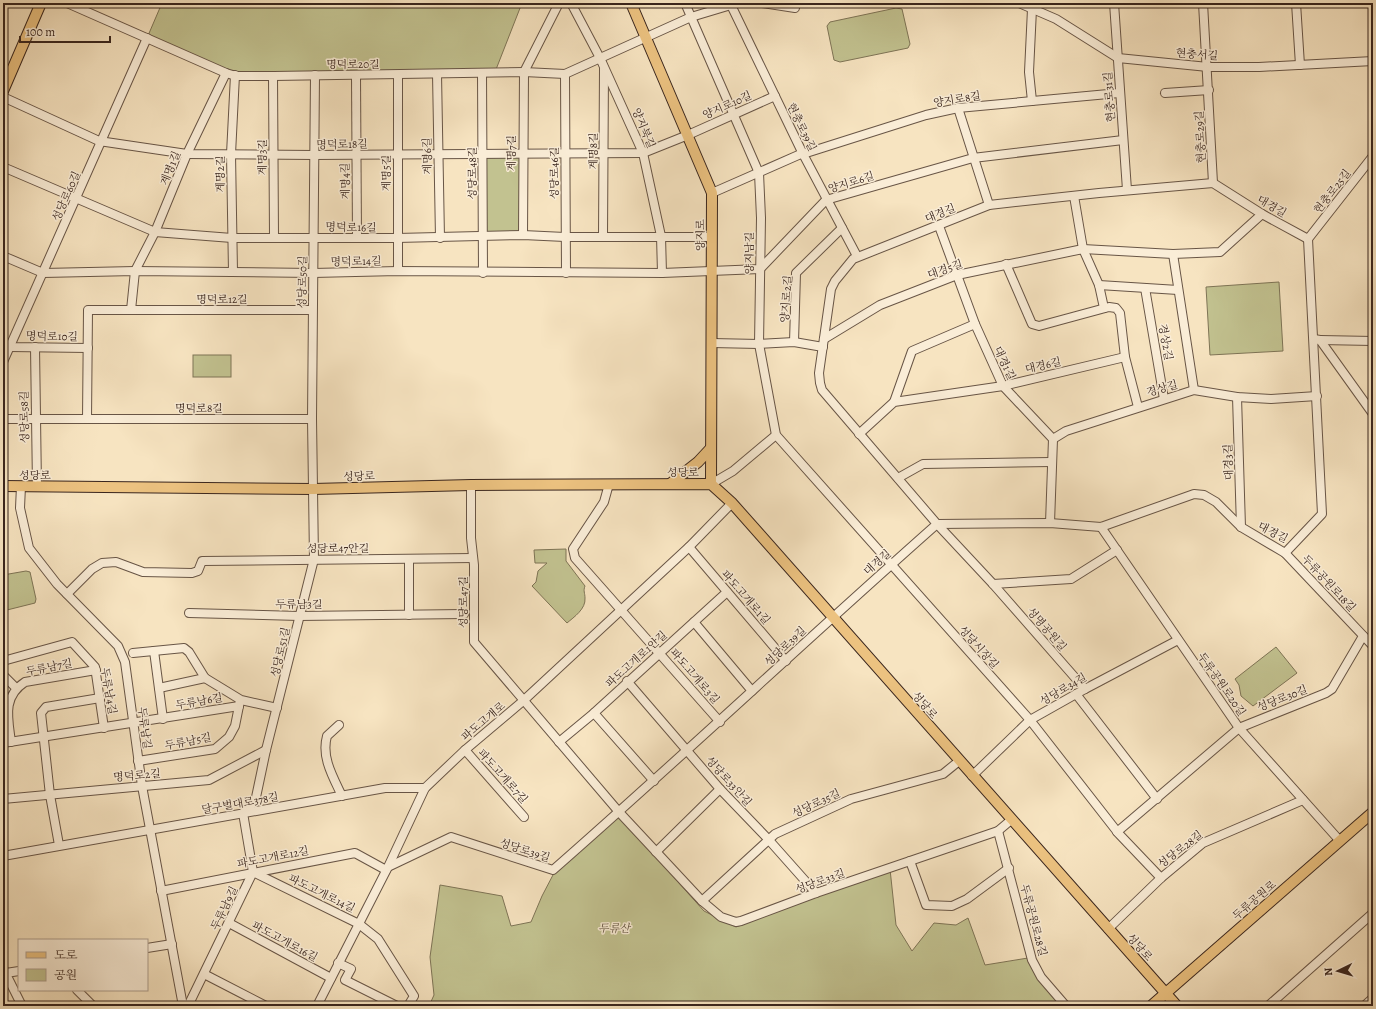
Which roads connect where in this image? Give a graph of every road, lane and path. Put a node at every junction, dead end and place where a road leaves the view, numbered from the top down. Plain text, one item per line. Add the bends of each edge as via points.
1 (41, 3) edge
2 (67, 3) edge
3 (559, 3) edge
4 (571, 3) edge
5 (631, 3) edge
6 (685, 3) edge
7 (762, 3) edge
8 (1019, 3) edge
9 (1114, 3) edge
10 (1203, 3) edge
11 (1296, 3) edge
12 (1302, 3) edge
13 (730, 4) edge
14 (795, 8) dead end
15 (1032, 9) junction
16 (692, 17) junction
17 (147, 38) junction
18 (646, 38) junction
19 (1118, 58) junction
20 (1373, 61) edge
21 (602, 62) junction
22 (1300, 66) junction
23 (1208, 67) junction
24 (524, 72) junction
25 (482, 73) junction
26 (230, 74) junction
27 (438, 74) junction
28 (565, 74) junction
29 (6, 75) edge
30 (315, 75) junction
31 (398, 75) junction
32 (273, 76) junction
33 (356, 76) junction
34 (1209, 90) junction
35 (3, 91) edge
36 (1119, 93) junction
37 (1165, 93) dead end
38 (775, 96) junction
39 (3, 97) edge
40 (1032, 101) junction
41 (958, 108) junction
42 (734, 115) junction
43 (688, 135) junction
44 (1123, 140) junction
45 (102, 141) junction
46 (643, 152) junction
47 (483, 153) junction
48 (522, 153) junction
49 (565, 153) junction
50 (604, 153) junction
51 (187, 154) junction
52 (231, 154) junction
53 (356, 154) junction
54 (438, 154) junction
55 (803, 154) junction
56 (273, 155) junction
57 (398, 155) junction
58 (314, 156) junction
59 (1373, 156) edge
60 (973, 158) junction
61 (3, 167) edge
62 (759, 173) junction
63 (1214, 183) junction
64 (1127, 190) junction
65 (712, 192) junction
66 (1074, 196) junction
67 (77, 198) junction
68 (826, 200) junction
69 (989, 205) junction
70 (1262, 214) junction
71 (939, 226) junction
72 (842, 228) junction
73 (155, 232) junction
74 (523, 235) junction
75 (603, 236) junction
76 (661, 236) junction
77 (274, 237) junction
78 (314, 237) junction
79 (483, 237) junction
80 (565, 237) junction
81 (712, 237) junction
82 (232, 238) junction
83 (357, 238) junction
84 (397, 238) junction
85 (440, 238) junction
86 (1308, 239) junction
87 (1083, 249) junction
88 (1173, 254) junction
89 (3, 256) edge
90 (857, 256) junction
91 (1006, 264) junction
92 (760, 269) junction
93 (135, 271) junction
94 (398, 271) junction
95 (712, 271) junction
96 (233, 272) junction
97 (483, 272) junction
98 (662, 272) junction
99 (44, 273) junction
100 (313, 273) junction
101 (566, 273) junction
102 (957, 275) junction
103 (1099, 285) junction
104 (1145, 288) junction
105 (1178, 290) junction
106 (1104, 308) junction
107 (88, 310) joint
108 (131, 310) junction
109 (312, 310) junction
110 (975, 324) junction
111 (1317, 340) junction
112 (1373, 341) edge
113 (794, 342) junction
114 (712, 343) junction
115 (823, 343) junction
116 (758, 344) junction
117 (6, 345) edge
118 (35, 347) junction
119 (88, 348) junction
120 (1125, 358) junction
121 (3, 362) edge
122 (1003, 386) junction
123 (1194, 390) junction
124 (1317, 396) junction
125 (1237, 397) junction
126 (1164, 399) junction
127 (894, 402) junction
128 (1138, 407) junction
129 (1373, 414) edge
130 (3, 419) edge
131 (35, 419) junction
132 (87, 419) junction
133 (312, 419) junction
134 (859, 434) junction
135 (776, 435) junction
136 (1053, 439) junction
137 (711, 448) junction
138 (1051, 462) junction
139 (898, 478) junction
140 (609, 484) junction
141 (670, 484) junction
142 (711, 484) junction
143 (471, 485) junction
144 (3, 486) edge
145 (21, 486) junction
146 (37, 487) junction
147 (313, 489) junction
148 (732, 503) junction
149 (1050, 523) junction
150 (937, 524) junction
151 (1101, 527) junction
152 (1241, 527) junction
153 (689, 547) junction
154 (1117, 550) junction
155 (1285, 553) junction
156 (473, 558) junction
157 (314, 559) junction
158 (409, 560) junction
159 (891, 564) junction
160 (993, 584) junction
161 (727, 592) junction
162 (67, 594) junction
163 (473, 606) junction
164 (621, 610) junction
165 (189, 613) dead end
166 (464, 614) junction
167 (409, 615) junction
168 (299, 616) junction
169 (832, 618) junction
170 (474, 620) junction
171 (694, 622) junction
172 (1363, 636) junction
173 (1178, 640) junction
174 (118, 646) junction
175 (1373, 646) edge
176 (154, 651) junction
177 (659, 652) junction
178 (133, 653) junction
179 (3, 660) edge
180 (786, 661) junction
181 (125, 662) junction
182 (96, 670) junction
183 (3, 674) edge
184 (205, 678) junction
185 (627, 682) junction
186 (16, 688) junction
187 (159, 688) junction
188 (1084, 689) junction
189 (752, 691) junction
190 (1076, 694) junction
191 (100, 698) junction
192 (524, 701) junction
193 (240, 703) junction
194 (277, 708) junction
195 (594, 713) junction
196 (163, 718) junction
197 (1030, 720) junction
198 (720, 722) junction
199 (133, 723) junction
200 (339, 725) dead end
201 (104, 728) junction
202 (1239, 728) junction
203 (43, 737) junction
204 (7, 742) edge
205 (559, 742) junction
206 (266, 750) junction
207 (465, 750) junction
208 (687, 752) junction
209 (138, 761) junction
210 (959, 761) junction
211 (972, 776) junction
212 (654, 781) junction
213 (142, 786) junction
214 (425, 788) junction
215 (720, 789) junction
216 (50, 795) junction
217 (342, 796) junction
218 (3, 799) edge
219 (1157, 799) junction
220 (1303, 800) junction
221 (619, 812) junction
222 (243, 813) junction
223 (1372, 813) edge
224 (524, 817) dead end
225 (1012, 820) junction
226 (150, 830) junction
227 (998, 831) junction
228 (1117, 832) junction
229 (768, 839) junction
230 (1340, 842) junction
231 (60, 845) junction
232 (656, 852) junction
233 (3, 856) edge
234 (910, 861) junction
235 (387, 868) junction
236 (1009, 868) junction
237 (254, 872) junction
238 (1160, 878) junction
239 (162, 891) junction
240 (816, 894) junction
241 (702, 901) junction
242 (1373, 913) edge
243 (229, 924) junction
244 (359, 924) junction
245 (1108, 929) junction
246 (172, 944) junction
247 (148, 948) edge
248 (338, 963) junction
249 (5, 971) edge
250 (18, 971) edge
251 (204, 974) junction
252 (331, 978) junction
253 (78, 991) edge
254 (1165, 992) junction
255 (1373, 998) edge
256 (1272, 1005) edge
257 (22, 1006) edge
258 (93, 1006) edge
259 (183, 1006) edge
260 (188, 1006) edge
261 (266, 1006) edge
262 (316, 1006) edge
263 (397, 1006) edge
264 (408, 1006) edge
265 (1066, 1006) edge
266 (1151, 1006) edge
267 (1177, 1006) edge
268 (1364, 1006) edge

1 - 29 main road
2 - 17 street, 명덕로20길
3 - 24 street
4 - 21 street, 양지북길
5 - 18 main road, 양지로
6 - 16 street, 양지남길
7 - 14 street
8 - 15 street, 현충서길
9 - 19 street, 현충로31길
10 - 23 street, 현충로29길
11 - 12 street
11 - 22 street
13 - 16 street, 명덕로20길
13 - 38 street, 현충로39길
15 - 19 street, 현충서길 via 1056,19
15 - 40 street via 1028,72
16 - 18 street, 명덕로20길
16 - 42 street, 양지남길
17 - 26 street, 명덕로20길
17 - 45 street, 성당로60길
18 - 21 street, 명덕로20길
18 - 43 main road, 양지로
19 - 23 street, 현충서길
19 - 36 street, 현충로31길
20 - 22 street, 현충서길
21 - 28 street, 명덕로20길
21 - 46 street, 양지북길
21 - 50 street, 계명8길
22 - 23 street, 현충서길
23 - 34 street, 현충로29길
24 - 25 street, 명덕로20길
24 - 28 street, 명덕로20길
24 - 48 street, 계명7길
25 - 27 street, 명덕로20길
25 - 47 street, 성당로48길
26 - 32 street, 명덕로20길
26 - 51 street, 계명1길
26 - 52 street, 계명2길
27 - 31 street, 명덕로20길
27 - 54 street, 계명6길
28 - 49 street, 성당로46길
29 - 35 main road
30 - 32 street, 명덕로20길
30 - 33 street, 명덕로20길
30 - 58 street, 성당로50길
31 - 33 street, 명덕로20길
31 - 57 street, 계명5길
32 - 56 street, 계명3길
33 - 53 street, 계명4길
34 - 37 street
34 - 63 street, 현충로29길
36 - 40 street, 양지로8길
36 - 44 street, 현충로31길
38 - 42 street, 양지로10길
38 - 55 street, 현충로39길
39 - 45 street, 명덕로18길
40 - 41 street, 양지로8길
41 - 55 street, 양지로8길
41 - 60 street
42 - 43 street, 양지로10길
42 - 62 street, 양지남길
43 - 46 street, 명덕로18길
43 - 65 main road, 양지로
44 - 60 street, 양지로6길
44 - 64 street, 현충로31길
45 - 51 street, 명덕로18길
45 - 67 street, 성당로60길
46 - 50 street, 명덕로18길
46 - 76 street, 양지북길
47 - 48 street, 명덕로18길
47 - 54 street, 명덕로18길
47 - 79 street, 성당로48길
48 - 49 street, 명덕로18길
48 - 74 street, 계명7길
49 - 50 street, 명덕로18길
49 - 80 street, 성당로46길
50 - 75 street, 계명8길
51 - 52 street, 명덕로18길
51 - 73 street, 계명1길
52 - 56 street, 명덕로18길
52 - 82 street, 계명2길
53 - 57 street, 명덕로18길
53 - 58 street, 명덕로18길
53 - 83 street, 계명4길
54 - 57 street, 명덕로18길
54 - 85 street, 계명6길
55 - 62 street, 양지로8길
55 - 68 street, 현충로39길
56 - 58 street, 명덕로18길
56 - 77 street, 계명3길
57 - 84 street, 계명5길
58 - 78 street, 성당로50길
59 - 86 street, 현충로25길
60 - 68 street, 양지로6길
60 - 69 street
61 - 67 street, 명덕로16길
62 - 65 street, 양지로8길
62 - 92 street, 양지남길
63 - 64 street, 대경길
63 - 70 street, 대경길
64 - 66 street, 대경길
65 - 81 main road, 양지로
66 - 69 street, 대경길
66 - 87 street
67 - 73 street, 명덕로16길
67 - 99 street, 성당로60길
68 - 72 street, 현충로39길
68 - 92 street, 양지로6길
69 - 71 street, 대경길
70 - 86 street, 대경길
70 - 88 street, 대경5길 via 1220,252
71 - 90 street, 대경길
71 - 102 street, 대경1길
72 - 90 street, 현충로39길
72 - 113 street, 양지로2길 via 796,273
73 - 82 street, 명덕로16길
73 - 93 street, 계명1길
74 - 79 street, 명덕로16길
74 - 80 street, 명덕로16길
75 - 76 street, 명덕로16길
75 - 80 street, 명덕로16길
76 - 81 street, 명덕로16길
76 - 98 street, 양지북길
77 - 78 street, 명덕로16길
77 - 82 street, 명덕로16길
78 - 83 street, 명덕로16길
78 - 100 street, 성당로50길
79 - 85 street, 명덕로16길
79 - 97 street, 성당로48길
80 - 101 street, 성당로46길
81 - 95 main road, 양지로
82 - 96 street, 계명2길
83 - 84 street, 명덕로16길
84 - 85 street, 명덕로16길
84 - 94 street, 계명5길
86 - 111 street, 대경길
87 - 88 street, 대경5길
87 - 91 street, 대경5길
87 - 103 street
88 - 105 street, 경상길
89 - 99 street, 명덕로14길
90 - 115 street, 대경길 via 843,270 831,289
91 - 102 street, 대경5길
91 - 106 street via 1032,324 1038,326
92 - 95 street
92 - 116 street, 양지남길
93 - 96 street, 명덕로14길
93 - 99 street, 명덕로14길
93 - 108 street
94 - 97 street, 명덕로14길
94 - 100 street, 명덕로14길
95 - 98 street, 명덕로14길
95 - 114 main road, 양지로
96 - 100 street, 명덕로14길
97 - 101 street, 명덕로14길
98 - 101 street, 명덕로14길
99 - 117 street, 성당로60길
100 - 109 street, 성당로50길
102 - 110 street, 대경1길
102 - 115 street, 대경5길 via 880,305
103 - 104 street
103 - 106 street
104 - 105 street
104 - 126 street, 경상2길
105 - 123 street, 경상길
106 - 120 street via 1116,308 1120,313
107 - 108 street, 명덕로12길
107 - 119 street, 명덕로10길
108 - 109 street, 명덕로12길
109 - 133 street, 성당로50길
110 - 122 street, 대경1길
110 - 127 street via 912,351
111 - 112 street
111 - 124 street, 대경길
111 - 129 street
113 - 115 street
113 - 116 street
114 - 116 street
114 - 137 main road, 양지로
115 - 134 street, 대경길 via 819,373 822,390
116 - 135 street, 양지남길
117 - 118 street, 명덕로10길
117 - 121 street, 성당로60길
118 - 119 street, 명덕로10길
118 - 131 street, 성당로58길
119 - 132 street
120 - 122 street, 대경6길
120 - 128 street
122 - 127 street, 대경6길
122 - 136 street, 대경1길
123 - 125 street
123 - 126 street, 경상길
124 - 125 street via 1271,399
124 - 155 street, 대경길 via 1322,514
125 - 152 street, 대경3길
126 - 128 street, 경상길
127 - 134 street
128 - 136 street, 경상길 via 1066,431
130 - 131 street, 명덕로8길
131 - 132 street, 명덕로8길
131 - 146 street, 성당로58길
132 - 133 street, 명덕로8길
133 - 147 street, 성당로50길
134 - 139 street, 대경길
135 - 142 street via 733,471
135 - 159 street, 성당시장길
136 - 138 street
137 - 141 main road
137 - 142 main road, 양지로
138 - 139 street via 923,464
138 - 149 street
139 - 150 street, 대경길
140 - 141 main road, 성당로
140 - 143 main road, 성당로
140 - 164 street, 파도고개로3길 via 604,502 573,549 573,553 581,567
141 - 142 main road, 성당로
142 - 148 main road, 성당로
143 - 147 main road, 성당로
143 - 156 street, 성당로47길
144 - 145 main road, 성당로
145 - 146 main road, 성당로
145 - 162 street, 두류남길 via 20,508 29,548
146 - 147 main road, 성당로
147 - 157 street, 성당로51길
148 - 153 street, 파도고개로
148 - 169 main road, 성당로
149 - 150 street, 대경길
149 - 151 street, 대경길
150 - 159 street, 대경길
150 - 160 street, 성명공원길
151 - 152 street, 대경길 via 1194,494 1204,495 1216,502
151 - 154 street, 두류공원로20길
152 - 155 street, 대경길
153 - 161 street, 파도고개로1길
153 - 164 street, 파도고개로
154 - 160 street via 1071,579
154 - 173 street, 두류공원로20길
155 - 172 street, 두류공원로18길
156 - 158 street, 성당로47안길
156 - 163 street, 성당로47길
157 - 158 street, 성당로47안길
157 - 162 street, 성당로47안길 via 202,561 198,571 192,573 143,572 116,562 102,563 92,569
157 - 168 street, 성당로51길
158 - 167 street
159 - 169 street, 대경길
159 - 197 street, 성당시장길
160 - 188 street, 성명공원길
161 - 171 street, 파도고개로1안길
161 - 180 street, 파도고개로1길
162 - 174 street, 두류남길
163 - 166 street
163 - 170 street, 성당로47길
164 - 177 street, 파도고개로3길
164 - 192 street, 파도고개로
165 - 168 street, 두류남3길
166 - 167 street, 두류남3길
166 - 170 street
167 - 168 street, 두류남3길
168 - 194 street, 성당로51길
169 - 180 street, 성당로39길
169 - 210 main road, 성당로
170 - 192 street, 성당로47길 via 474,642
171 - 177 street, 파도고개로1안길
171 - 189 street
172 - 175 street, 두류공원로18길
172 - 202 street, 성당로30길 via 1332,689
173 - 188 street, 성당로34길
173 - 202 street, 두류공원로20길
174 - 178 street
174 - 181 street, 두류남길
176 - 178 street
176 - 184 street via 184,648
176 - 187 street, 두류남6길
177 - 185 street, 파도고개로1안길
177 - 198 street, 파도고개로3길
178 - 181 street
179 - 182 street, 두류남4길 via 72,642
180 - 189 street, 성당로39길
181 - 199 street, 두류남길
182 - 186 street, 두류남7길 via 25,682
182 - 191 street, 두류남4길
183 - 186 street
184 - 187 street
184 - 193 street
185 - 195 street, 파도고개로1안길
185 - 208 street, 성당로33안길
186 - 204 street, 두류남7길 via 8,707
187 - 196 street, 두류남6길
188 - 190 street, 성당로34길
189 - 198 street, 성당로39길
190 - 197 street, 성당로34길
190 - 219 street
191 - 201 street, 두류남4길
191 - 203 street via 46,707 41,713
192 - 205 street, 성당로33길
192 - 207 street, 파도고개로
193 - 194 street, 두류남6길
193 - 196 street, 두류남6길
193 - 209 street, 두류남5길 via 235,726 229,737 215,749
194 - 206 street, 성당로51길
195 - 205 street, 파도고개로1안길
195 - 212 street
196 - 199 street, 두류남6길
197 - 211 street, 성당로34길
197 - 228 street, 성당시장길
198 - 208 street, 성당로39길
199 - 201 street, 두류남7길
199 - 209 street, 두류남길
200 - 217 street via 327,736 326,757
201 - 203 street, 두류남7길
202 - 219 street, 성당로30길
202 - 220 street, 두류공원로20길
203 - 204 street, 두류남7길
203 - 216 street
205 - 221 street, 성당로33길
206 - 213 street, 명덕로2길 via 209,780
206 - 222 street, 성당로51길 via 255,802
207 - 214 street, 파도고개로
207 - 224 street, 파도고개로7길
208 - 212 street, 성당로39길
208 - 215 street, 성당로33안길
209 - 213 street, 두류남길
210 - 211 main road, 성당로
210 - 229 street, 성당로35길 via 943,774 851,799
211 - 225 main road, 성당로
212 - 221 street, 성당로39길
213 - 216 street, 명덕로2길
213 - 226 street, 두류남길
214 - 217 street, 달구벌대로378길 via 385,788
214 - 235 street, 파도고개로
215 - 229 street, 성당로33안길
215 - 232 street
216 - 218 street, 명덕로2길
216 - 231 street
217 - 222 street, 달구벌대로378길
219 - 228 street, 성당로30길
220 - 230 street, 두류공원로20길
220 - 238 street, 성당로28길 via 1204,843
221 - 232 street, 성당로33길
221 - 235 street, 성당로39길 via 553,870 451,837
222 - 226 street, 달구벌대로378길
222 - 237 street
223 - 230 main road, 두류공원로
225 - 227 street, 성당로33길
225 - 245 main road, 성당로
226 - 231 street, 달구벌대로378길
226 - 239 street, 두류남길
227 - 234 street, 성당로33길
227 - 236 street, 두류공원로28길
228 - 238 street, 성당시장길
229 - 240 street, 성당로33안길
229 - 241 street, 성당로35길
230 - 254 main road, 두류공원로
231 - 233 street, 달구벌대로378길
232 - 241 street, 성당로33길
234 - 236 street via 926,905 952,906 967,899
234 - 240 street, 성당로33길
235 - 237 street, 파도고개로12길 via 355,853
235 - 244 street, 파도고개로
236 - 265 street, 두류공원로28길 via 1032,960 1042,977
237 - 239 street, 파도고개로12길
237 - 243 street, 두류남9길
237 - 244 street, 파도고개로14길
238 - 245 street, 성당로28길
239 - 246 street, 두류남길
240 - 241 street, 성당로33길 via 736,922 721,917
242 - 256 street
243 - 251 street, 두류남9길
243 - 252 street, 파도고개로16길
244 - 248 street, 파도고개로
244 - 264 street, 파도고개로14길 via 378,939 414,996
245 - 254 main road, 성당로
246 - 247 street
246 - 259 street, 두류남길
248 - 252 street, 파도고개로
248 - 263 street via 351,969 345,980
249 - 250 street
249 - 257 street
251 - 260 street, 두류남9길
251 - 261 street
252 - 262 street, 파도고개로
253 - 258 street
254 - 266 main road, 두류공원로
254 - 267 main road, 성당로
255 - 268 street

